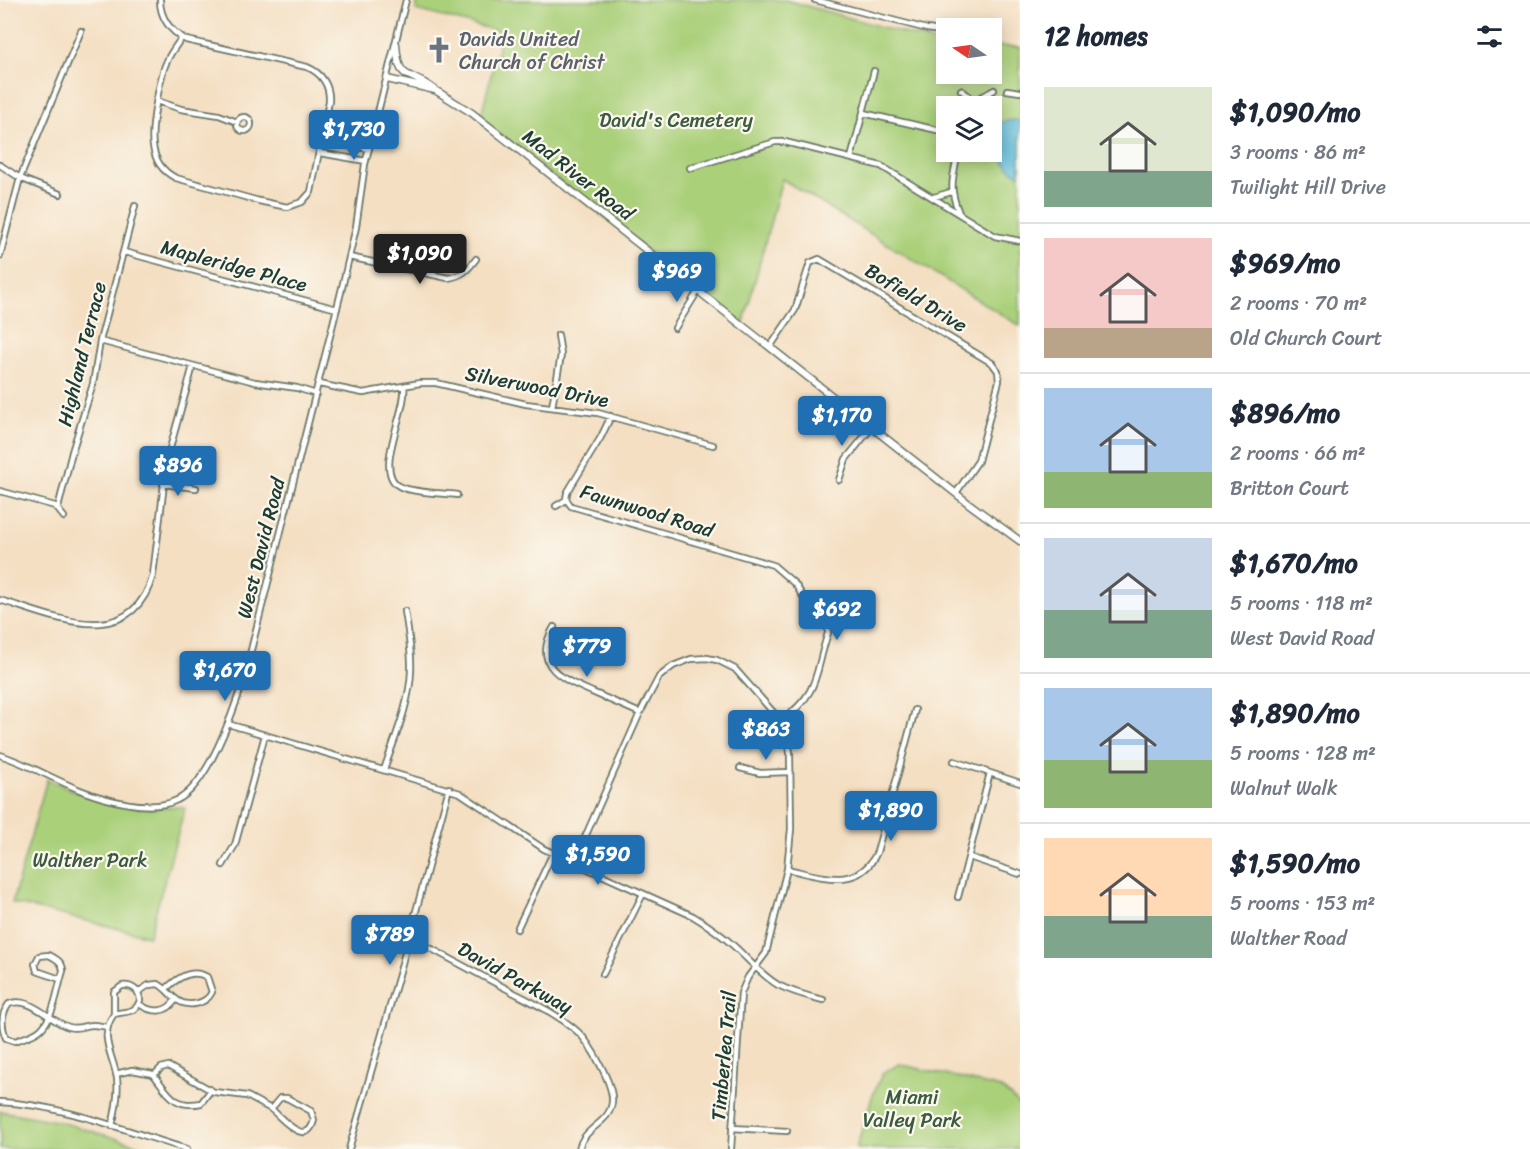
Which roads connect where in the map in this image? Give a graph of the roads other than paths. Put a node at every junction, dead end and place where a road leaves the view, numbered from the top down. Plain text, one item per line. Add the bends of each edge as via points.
1 (160, 0) edge
2 (406, 0) edge
3 (815, 0) edge
4 (936, 30) edge
5 (81, 31) dead end
6 (182, 37) junction
7 (396, 44) junction
8 (874, 71) dead end
9 (387, 79) junction
10 (435, 90) junction
11 (961, 90) dead end
12 (994, 90) dead end
13 (1007, 90) dead end
14 (1020, 92) edge
15 (969, 96) edge
16 (983, 96) edge
17 (157, 101) junction
18 (863, 113) junction
19 (237, 122) dead end
20 (936, 130) edge
21 (322, 140) junction
22 (369, 149) junction
23 (320, 153) junction
24 (851, 158) junction
25 (366, 161) junction
26 (956, 162) edge
27 (0, 165) edge
28 (690, 168) dead end
29 (20, 178) junction
30 (951, 192) junction
31 (60, 194) dead end
32 (933, 198) junction
33 (135, 206) dead end
34 (959, 214) junction
35 (1020, 241) edge
36 (123, 252) junction
37 (0, 256) edge
38 (349, 257) junction
39 (476, 259) dead end
40 (698, 291) junction
41 (337, 309) junction
42 (675, 328) dead end
43 (558, 335) dead end
44 (100, 340) junction
45 (770, 347) junction
46 (193, 366) junction
47 (319, 384) junction
48 (404, 386) junction
49 (316, 394) junction
50 (552, 407) junction
51 (611, 416) junction
52 (872, 427) junction
53 (713, 445) dead end
54 (839, 480) dead end
55 (163, 484) junction
56 (196, 488) dead end
57 (0, 491) edge
58 (956, 493) junction
59 (457, 495) dead end
60 (566, 500) junction
61 (556, 506) dead end
62 (58, 508) junction
63 (64, 517) dead end
64 (1020, 540) edge
65 (0, 600) edge
66 (405, 611) dead end
67 (554, 627) dead end
68 (915, 710) dead end
69 (640, 713) junction
70 (781, 721) junction
71 (228, 724) junction
72 (265, 735) junction
73 (0, 755) edge
74 (954, 761) dead end
75 (740, 768) dead end
76 (384, 770) junction
77 (790, 772) junction
78 (990, 773) junction
79 (1020, 783) edge
80 (449, 788) junction
81 (553, 853) junction
82 (969, 857) junction
83 (574, 862) junction
84 (223, 865) dead end
85 (787, 868) junction
86 (1020, 874) edge
87 (642, 894) junction
88 (958, 897) dead end
89 (517, 929) dead end
90 (409, 937) junction
91 (756, 968) junction
92 (603, 974) dead end
93 (60, 979) junction
94 (166, 989) junction
95 (138, 992) junction
96 (176, 999) junction
97 (823, 1000) dead end
98 (139, 1004) junction
99 (114, 1014) junction
100 (49, 1016) junction
101 (107, 1027) junction
102 (116, 1074) junction
103 (154, 1075) junction
104 (211, 1090) junction
105 (0, 1102) edge
106 (271, 1109) junction
107 (112, 1126) junction
108 (732, 1128) junction
109 (787, 1131) dead end
110 (187, 1149) edge
111 (349, 1149) edge
112 (579, 1149) edge
113 (731, 1149) edge

1 - 6 street via 163,17
2 - 7 street, West David Road
3 - 4 street
5 - 29 street
6 - 17 street via 165,64
6 - 21 street via 317,73 330,92
7 - 9 street, West David Road
7 - 10 street via 401,71
8 - 18 street
9 - 10 street, Mad River Road
9 - 22 street, West David Road
10 - 40 street, Mad River Road via 472,113
11 - 15 street
12 - 16 street
13 - 14 street
17 - 19 street
17 - 23 street via 152,122 153,150 159,163 176,178 290,206 302,202 311,192
18 - 20 street
18 - 24 street
21 - 22 street
21 - 23 street
22 - 25 street, West David Road
23 - 25 street
24 - 28 street via 775,142
24 - 32 street via 881,166
25 - 38 street, West David Road
26 - 30 street
27 - 29 street
29 - 31 street
29 - 37 street
30 - 32 street
30 - 34 street
32 - 34 street
33 - 36 street, Highland Terrace
34 - 35 street via 995,236
36 - 41 street, Mapleridge Place
36 - 44 street, Highland Terrace
38 - 39 street via 448,278 468,270
38 - 41 street, West David Road
40 - 42 street
40 - 45 street, Mad River Road
41 - 47 street, West David Road
43 - 50 street via 561,355
44 - 46 street
44 - 62 street, Highland Terrace via 93,384
45 - 52 street, Mad River Road
45 - 58 street, Bofield Drive via 795,310 810,263 816,259 826,261 986,358 996,369 999,381 978,461
46 - 49 street
46 - 55 street via 170,444
47 - 48 street, Silverwood Drive via 363,393
47 - 49 street, West David Road
48 - 50 street, Silverwood Drive via 436,383
48 - 59 street via 388,466 390,477 404,488
49 - 71 street, West David Road via 244,678
50 - 51 street, Silverwood Drive
51 - 53 street, Silverwood Drive
51 - 60 street, Fawnwood Road
52 - 54 street via 846,459
52 - 58 street, Mad River Road
55 - 56 street
55 - 65 street via 153,575 133,610 112,621 87,624
57 - 62 street
58 - 64 street, Mad River Road
60 - 61 street
60 - 70 street, Fawnwood Road via 574,508 776,567 795,584 829,630 810,692
62 - 63 street
66 - 76 street via 410,681
67 - 69 street via 546,650 556,674
68 - 85 street via 877,852 870,864 858,874 842,879
69 - 70 street, Timberlea Trail via 653,685 666,671 684,661 707,658 735,669
69 - 83 street, Timberlea Trail
70 - 77 street, Timberlea Trail via 789,744
71 - 72 street
71 - 73 street, West David Road via 196,785 176,801 165,804 104,798
72 - 76 street
72 - 84 street via 235,845
74 - 78 street
75 - 77 street via 760,773
76 - 80 street
77 - 85 street, Timberlea Trail
78 - 79 street
78 - 82 street
80 - 81 street
80 - 90 street
81 - 83 street
81 - 89 street
82 - 86 street
82 - 88 street
83 - 87 street
85 - 91 street, Timberlea Trail via 768,946
87 - 91 street via 707,925
87 - 92 street
90 - 111 street
90 - 112 street, David Parkway via 544,1010 585,1039 609,1085 612,1101 608,1113 584,1135
91 - 97 street via 777,984
91 - 108 street, Timberlea Trail via 744,986 740,1002
93 - 93 street via 60,962 49,955 39,956 34,964 37,971
93 - 100 street
94 - 95 street via 154,983
94 - 96 street
94 - 96 street via 188,975 201,974 210,981 212,992 206,1001 188,1004
95 - 98 street
95 - 99 street via 127,986 118,988 113,997
96 - 98 street via 161,1010 148,1010
98 - 99 street via 134,1010
99 - 101 street
100 - 100 street via 42,1028 15,1041 4,1035 3,1013 12,1002
100 - 101 street via 71,1028
101 - 102 street via 107,1047
102 - 103 street via 137,1070
102 - 107 street
103 - 104 street via 168,1066
103 - 104 street via 168,1096 190,1104 201,1103
104 - 106 street via 252,1098
105 - 107 street via 45,1108
106 - 106 street via 299,1132 309,1131 314,1124 311,1111 287,1098 280,1098
107 - 110 street
108 - 109 street
108 - 113 street, Timberlea Trail

